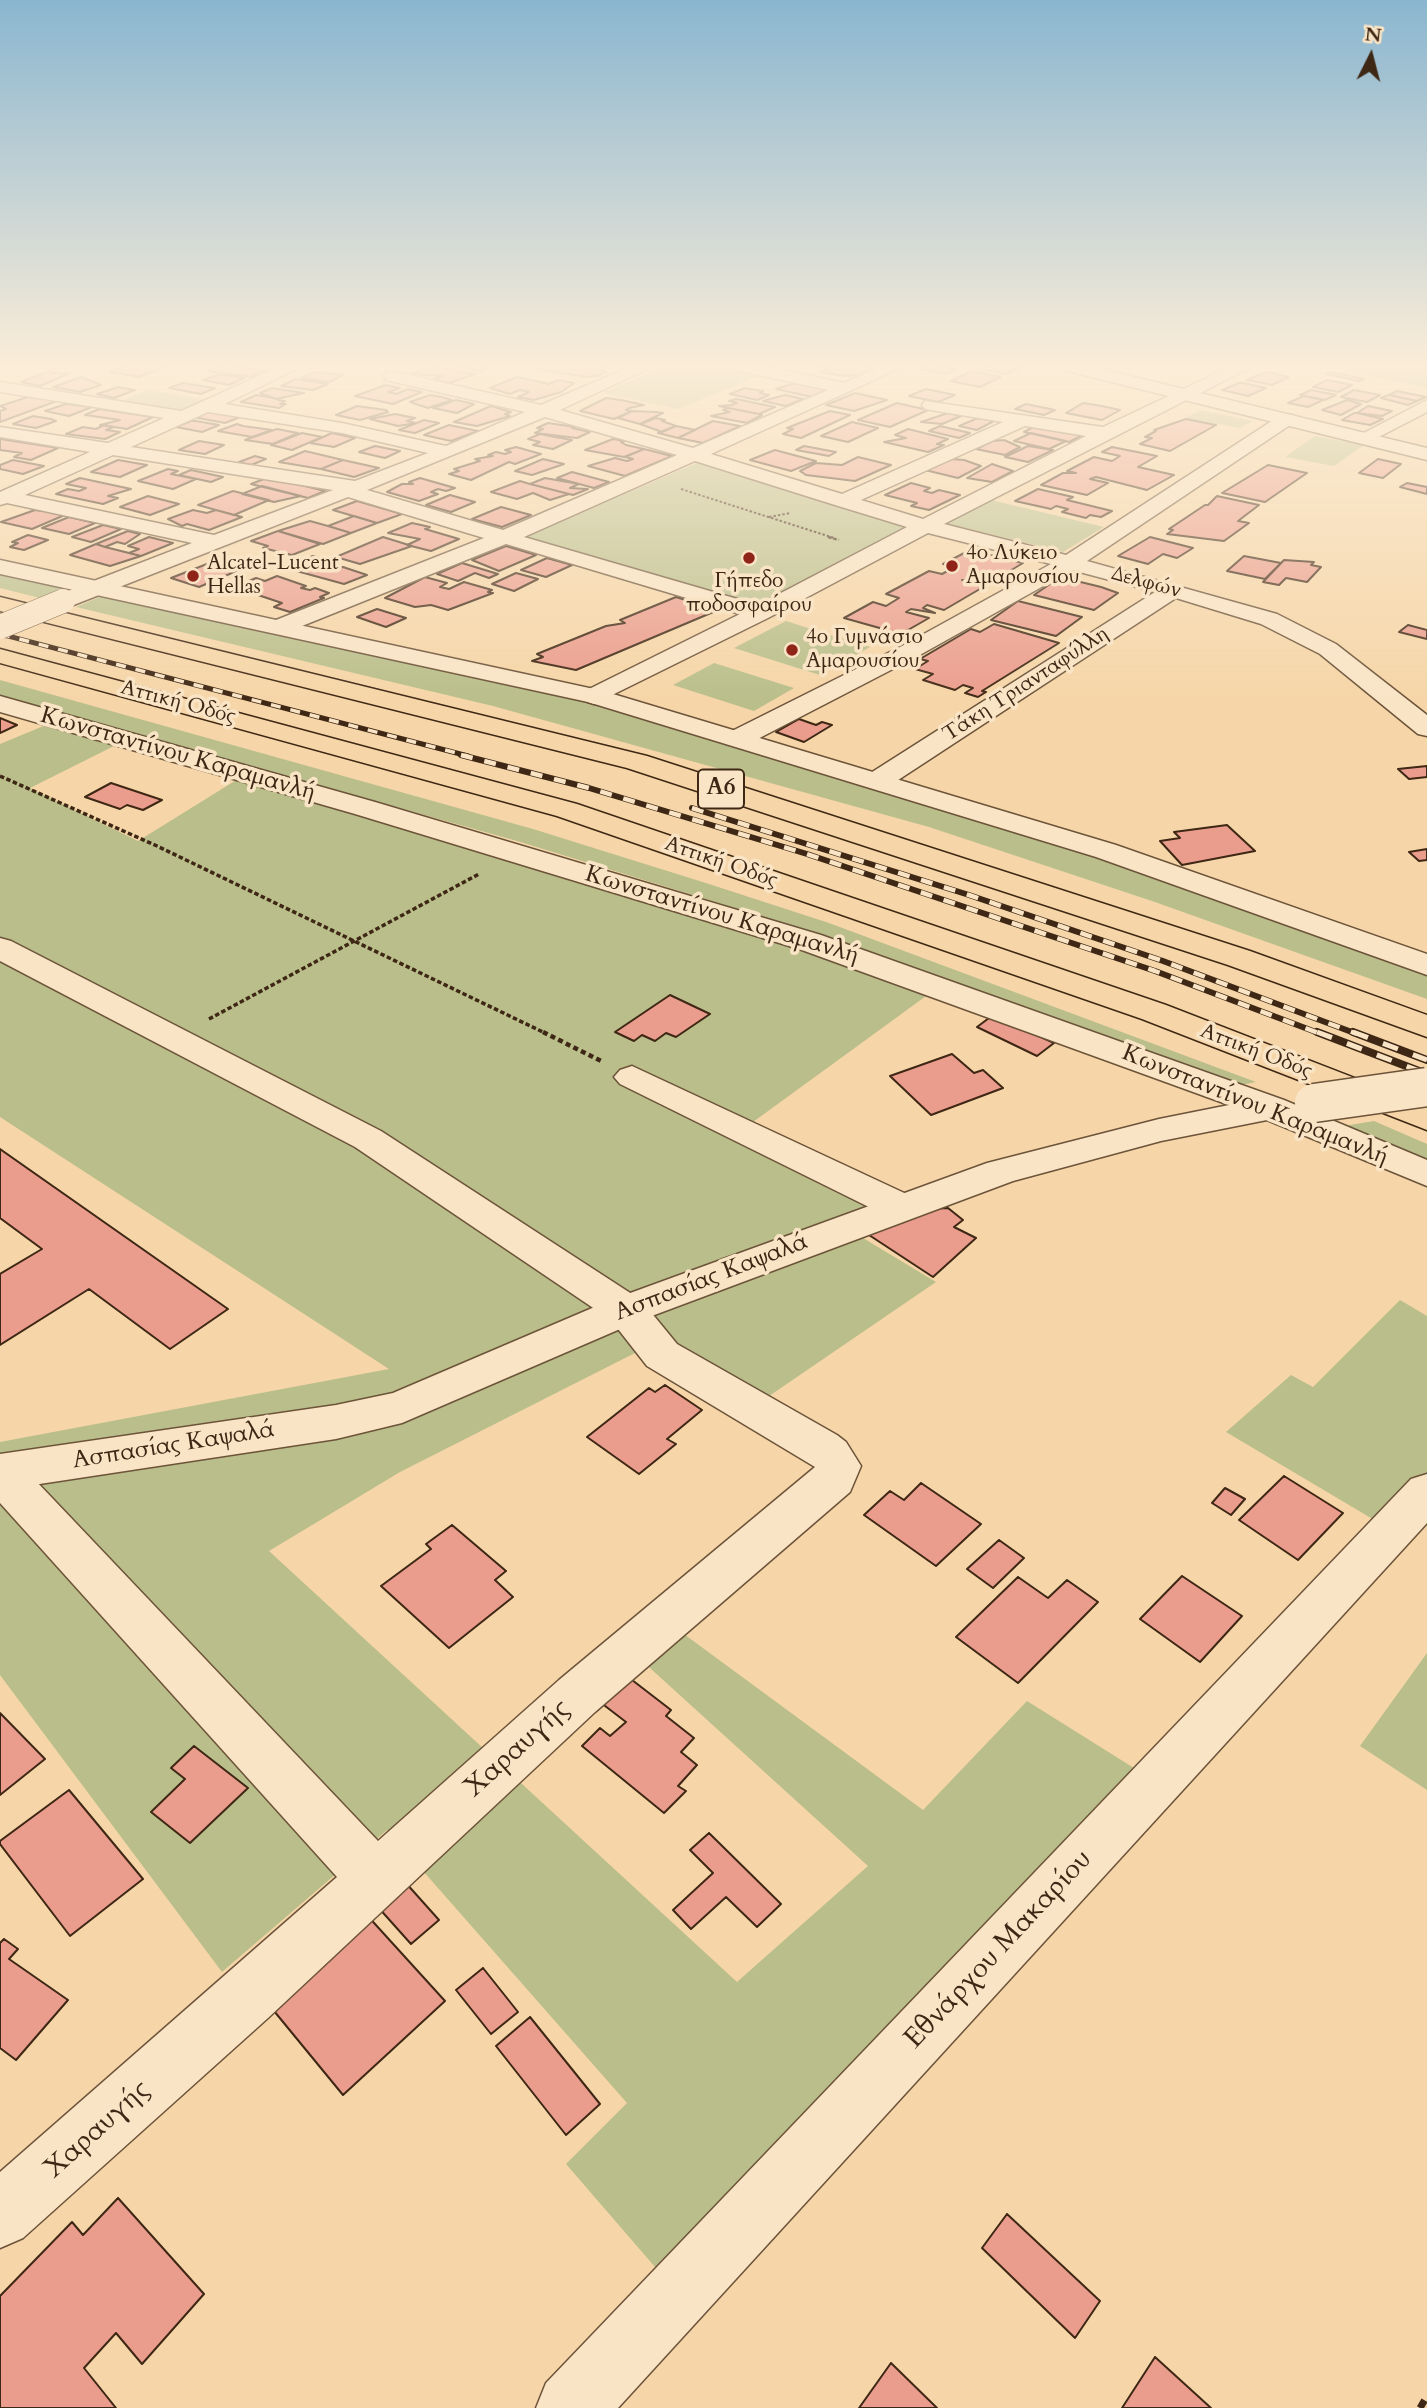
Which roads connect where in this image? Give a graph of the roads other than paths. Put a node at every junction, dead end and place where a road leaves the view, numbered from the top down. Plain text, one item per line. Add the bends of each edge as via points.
1 (47, 478) edge
2 (280, 478) edge
3 (382, 478) edge
4 (645, 478) edge
5 (768, 478) edge
6 (893, 478) edge
7 (1014, 478) edge
8 (1196, 478) edge
9 (353, 490) junction
10 (3, 498) edge
11 (842, 501) junction
12 (926, 526) junction
13 (508, 536) junction
14 (215, 542) junction
15 (1071, 562) junction
16 (0, 567) edge
17 (94, 588) junction
18 (1174, 590) junction
19 (0, 604) edge
20 (760, 613) junction
21 (0, 627) edge
22 (279, 627) junction
23 (0, 656) edge
24 (594, 696) junction
25 (0, 704) edge
26 (1427, 728) edge
27 (739, 738) junction
28 (879, 780) junction
29 (0, 948) edge
30 (1427, 965) edge
31 (1427, 1027) edge
32 (1157, 1067) junction
33 (632, 1077) road end
34 (1427, 1087) edge
35 (1271, 1108) junction
36 (1427, 1119) edge
37 (1159, 1130) junction
38 (1427, 1174) edge
39 (901, 1208) junction
40 (626, 1310) junction
41 (0, 1472) edge
42 (1427, 1492) edge
43 (376, 1879) junction
44 (0, 2216) edge
45 (571, 2408) edge

1 - 10 street
2 - 9 street
3 - 9 street
4 - 13 street
5 - 11 street, Δελφών
6 - 11 street
7 - 12 street
8 - 15 street
9 - 13 street
9 - 14 street
10 - 14 street
11 - 12 street, Δελφών
12 - 15 street, Δελφών
12 - 20 street
13 - 20 street
13 - 22 street
14 - 17 street
15 - 18 street, Δελφών
15 - 27 street
16 - 17 street
17 - 21 street, bridge
17 - 22 street
18 - 26 street, Δελφών via 1269,619 1308,637
18 - 28 street, Τάκη Τριανταφύλλη
19 - 31 highway, Α6 via 637,762 1201,945
20 - 24 street
22 - 24 street
23 - 36 highway, Αττική Οδός via 567,810 1154,1012
24 - 27 street
25 - 32 street, Κωνσταντίνου Καραμανλή via 519,853 822,946
27 - 28 street
28 - 30 street via 1167,871
29 - 40 street via 368,1139
32 - 35 street, Κωνσταντίνου Καραμανλή
32 - 37 street via 1173,1107
33 - 39 street
34 - 35 street, Ασπασίας Καψαλά, bridge
35 - 37 street, Ασπασίας Καψαλά
35 - 38 street, Κωνσταντίνου Καραμανλή
37 - 39 street, Ασπασίας Καψαλά via 1000,1171
39 - 40 street, Ασπασίας Καψαλά
40 - 41 street, Ασπασίας Καψαλά via 402,1406 336,1422
40 - 43 street, Χαραυγής via 662,1355 821,1447 835,1460 834,1479 577,1696
41 - 43 street
42 - 45 street, Εθνάρχου Μακαρίου
43 - 44 street, Χαραυγής

